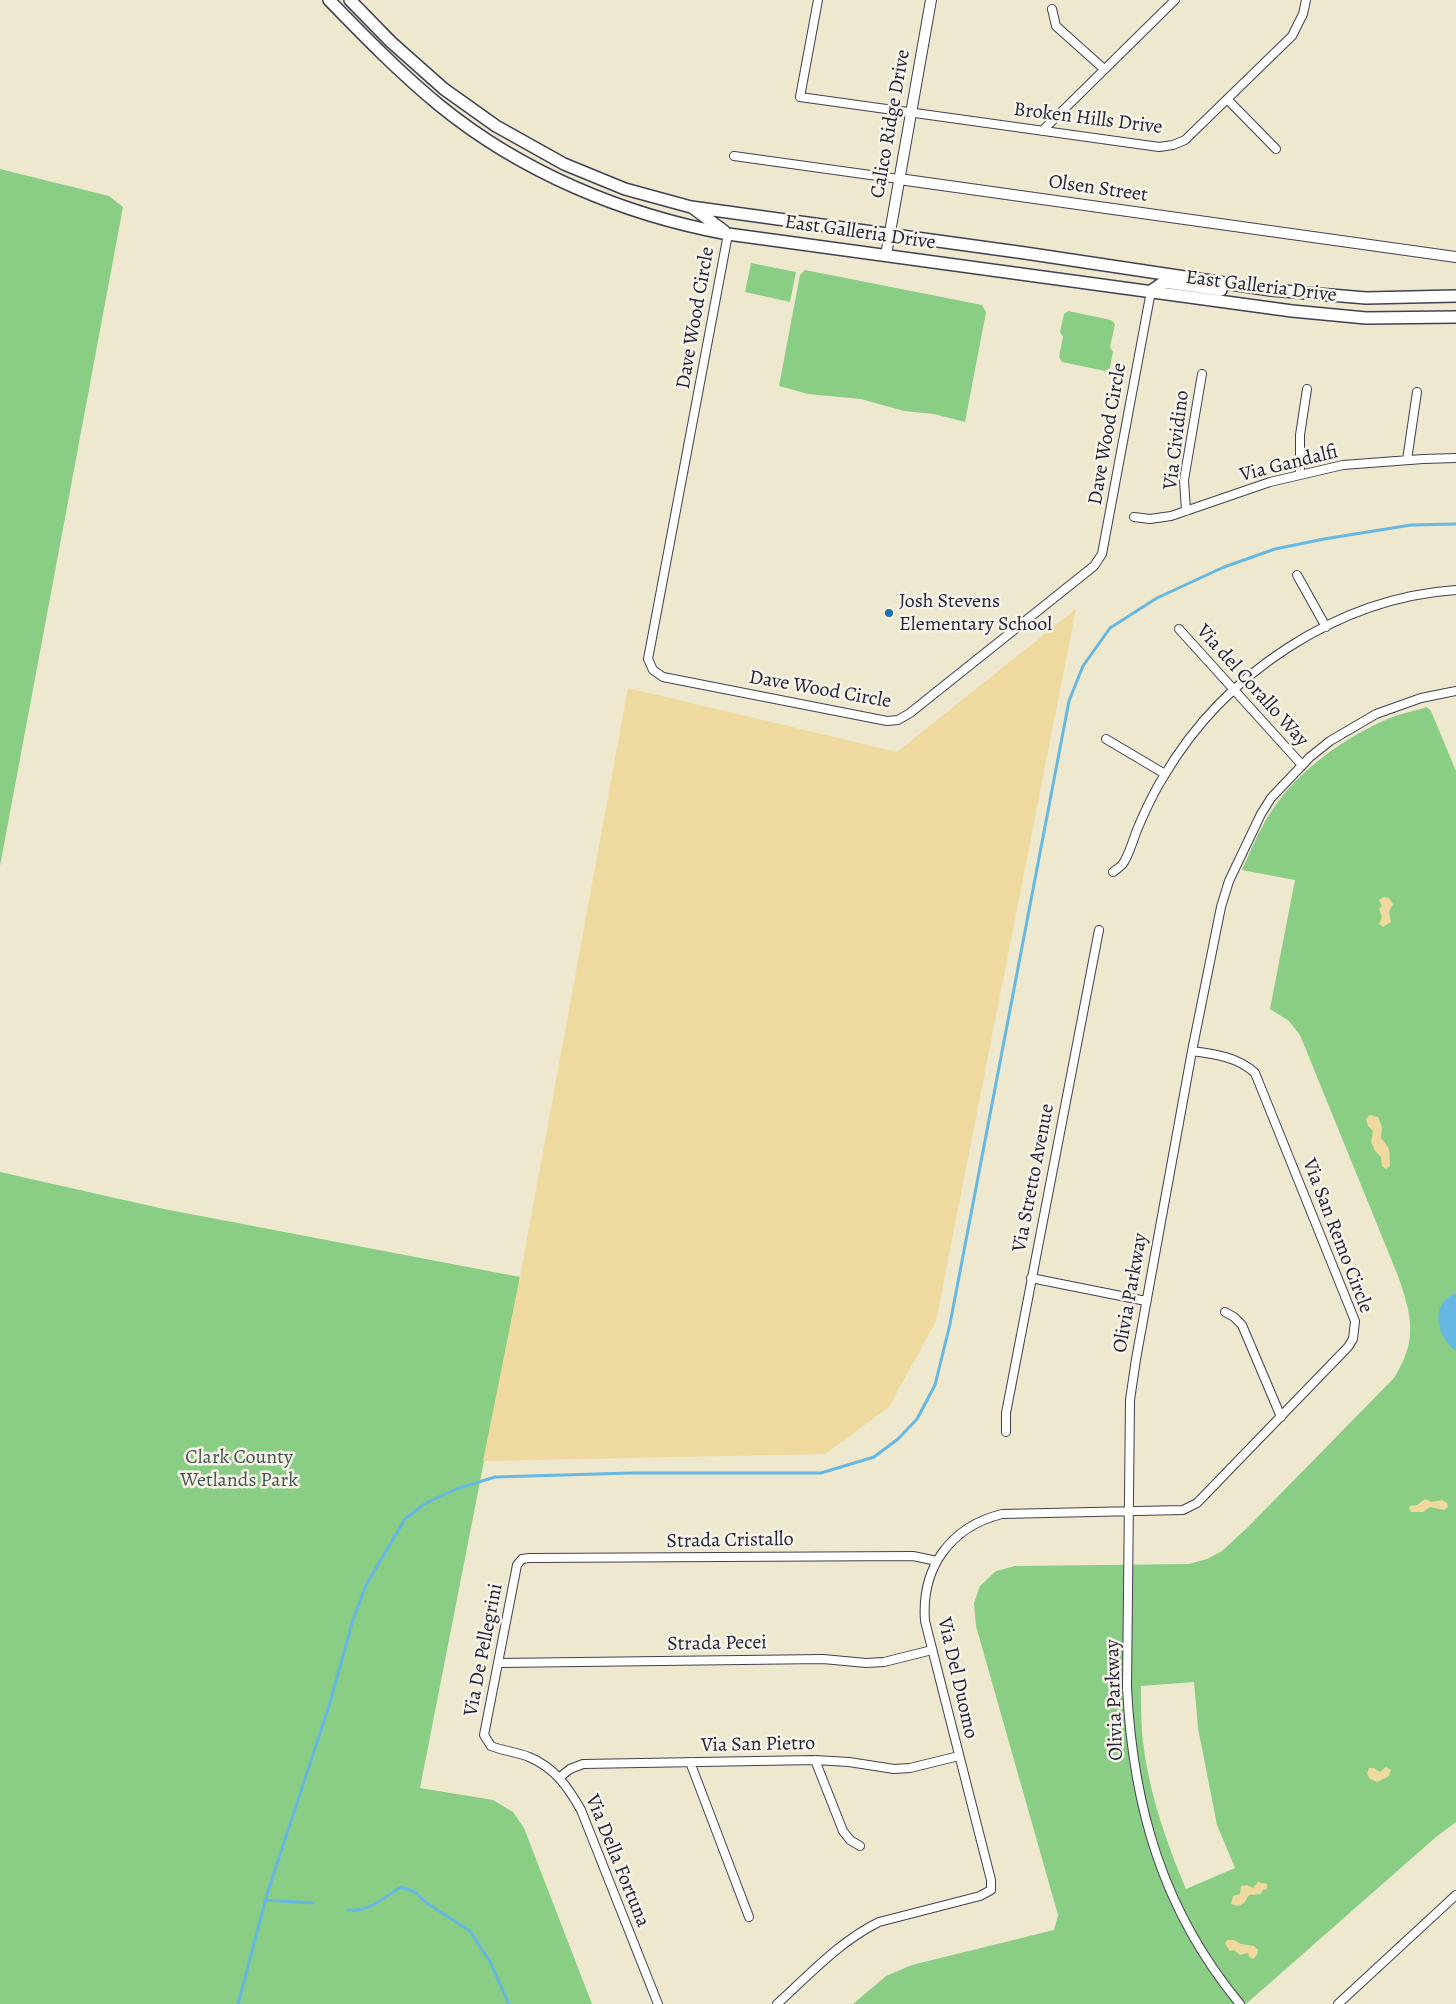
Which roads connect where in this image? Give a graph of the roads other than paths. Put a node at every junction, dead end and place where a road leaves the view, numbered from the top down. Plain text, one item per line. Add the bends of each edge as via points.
1 (329, 0) edge
2 (350, 0) edge
3 (818, 0) edge
4 (931, 0) edge
5 (1175, 0) edge
6 (1306, 0) edge
7 (1052, 9) dead end
8 (1104, 69) junction
9 (1228, 100) junction
10 (910, 113) junction
11 (1042, 131) junction
12 (1276, 149) dead end
13 (734, 156) dead end
14 (898, 180) junction
15 (692, 207) junction
16 (728, 234) junction
17 (889, 235) junction
18 (886, 255) junction
19 (1456, 257) edge
20 (1271, 290) junction
21 (1151, 291) junction
22 (1456, 296) edge
23 (1456, 317) edge
24 (1202, 374) dead end
25 (1307, 389) dead end
26 (1417, 392) dead end
27 (1456, 458) edge
28 (1407, 460) junction
29 (1300, 475) junction
30 (1186, 511) junction
31 (1134, 517) dead end
32 (1297, 575) dead end
33 (1456, 590) edge
34 (1326, 626) junction
35 (1179, 629) dead end
36 (1234, 690) junction
37 (1456, 692) edge
38 (1106, 739) dead end
39 (1302, 765) junction
40 (1165, 774) junction
41 (1113, 872) dead end
42 (1099, 930) dead end
43 (1192, 1051) junction
44 (1031, 1278) junction
45 (1146, 1301) junction
46 (1225, 1312) dead end
47 (1281, 1418) junction
48 (1006, 1432) dead end
49 (1128, 1512) junction
50 (522, 1559) joint
51 (937, 1561) junction
52 (932, 1650) junction
53 (500, 1663) junction
54 (491, 1746) joint
55 (959, 1756) junction
56 (815, 1760) junction
57 (690, 1762) junction
58 (560, 1777) junction
59 (860, 1846) dead end
60 (1456, 1894) edge
61 (749, 1917) dead end
62 (658, 2004) edge
63 (777, 2004) edge
64 (1240, 2004) edge
65 (1338, 2004) edge

1 - 16 main road, East Galleria Drive via 440,106 507,152 601,199 656,217
2 - 15 main road, East Galleria Drive via 444,89 496,126 564,164 616,185
3 - 10 street, Broken Hills Drive via 800,97
4 - 10 street, Calico Ridge Drive
5 - 8 street
6 - 9 street, Broken Hills Drive via 1292,36
7 - 8 street via 1056,26
8 - 11 street
9 - 11 street, Broken Hills Drive via 1186,140 1174,145 1159,147
9 - 12 street
10 - 11 street, Broken Hills Drive
10 - 14 street, Calico Ridge Drive
13 - 14 street, Olsen Street
14 - 17 street, Calico Ridge Drive
14 - 19 street, Olsen Street
15 - 16 main road
15 - 17 main road, East Galleria Drive
16 - 18 main road, East Galleria Drive
16 - 21 street, Dave Wood Circle via 648,659 653,670 663,677 888,721 910,713 1094,566 1102,554
17 - 18 street, Calico Ridge Drive
17 - 20 main road, East Galleria Drive
18 - 21 main road, East Galleria Drive
20 - 21 main road via 1257,294 1164,282
20 - 22 main road, East Galleria Drive via 1366,298
21 - 23 main road, East Galleria Drive via 1366,318
24 - 30 street, Via Cividino via 1184,480
25 - 29 street via 1300,435
26 - 28 street
27 - 28 street, Via Gandalfi
28 - 29 street, Via Gandalfi via 1343,466
29 - 30 street, Via Gandalfi
30 - 31 street, Via Gandalfi via 1150,519
32 - 34 street
33 - 34 street via 1427,592 1390,602
34 - 36 street via 1262,665
35 - 36 street, Via del Corallo Way
36 - 39 street, Via del Corallo Way
36 - 40 street via 1191,736
37 - 39 street, Olivia Parkway via 1421,698 1376,714 1330,741
38 - 40 street
39 - 43 street, Olivia Parkway via 1260,814 1237,860 1221,907
40 - 41 street via 1148,803 1124,863
42 - 44 street, Via Stretto Avenue
43 - 45 street, Olivia Parkway
43 - 47 street, Via San Remo Circle via 1238,1060 1255,1073 1355,1321 1353,1339 1348,1347
44 - 45 street
44 - 48 street, Via Stretto Avenue via 1006,1413
45 - 49 street, Olivia Parkway via 1130,1400
46 - 47 street via 1242,1325
47 - 49 street, Via San Remo Circle via 1197,1503 1183,1510
49 - 51 street, Via Del Duomo via 1018,1512 987,1518 958,1535
49 - 64 street, Olivia Parkway via 1128,1698 1134,1768 1141,1802 1157,1855 1178,1907 1210,1967
50 - 51 street, Strada Cristallo via 912,1556
50 - 53 street, Via De Pellegrini via 517,1565
51 - 52 street, Via Del Duomo via 929,1577 924,1605
52 - 53 street, Strada Pecei via 884,1662 823,1658
52 - 55 street, Via Del Duomo
53 - 54 street, Via De Pellegrini via 484,1735
54 - 58 street, Via Della Fortuna via 530,1758
55 - 56 street, Via San Pietro via 894,1769
55 - 63 street, Via Del Duomo via 991,1890 980,1896 879,1922 867,1928 842,1945
56 - 57 street, Via San Pietro
56 - 59 street via 843,1831
57 - 58 street, Via San Pietro via 583,1764
57 - 61 street
58 - 62 street, Via Della Fortuna via 580,1810
60 - 65 street

